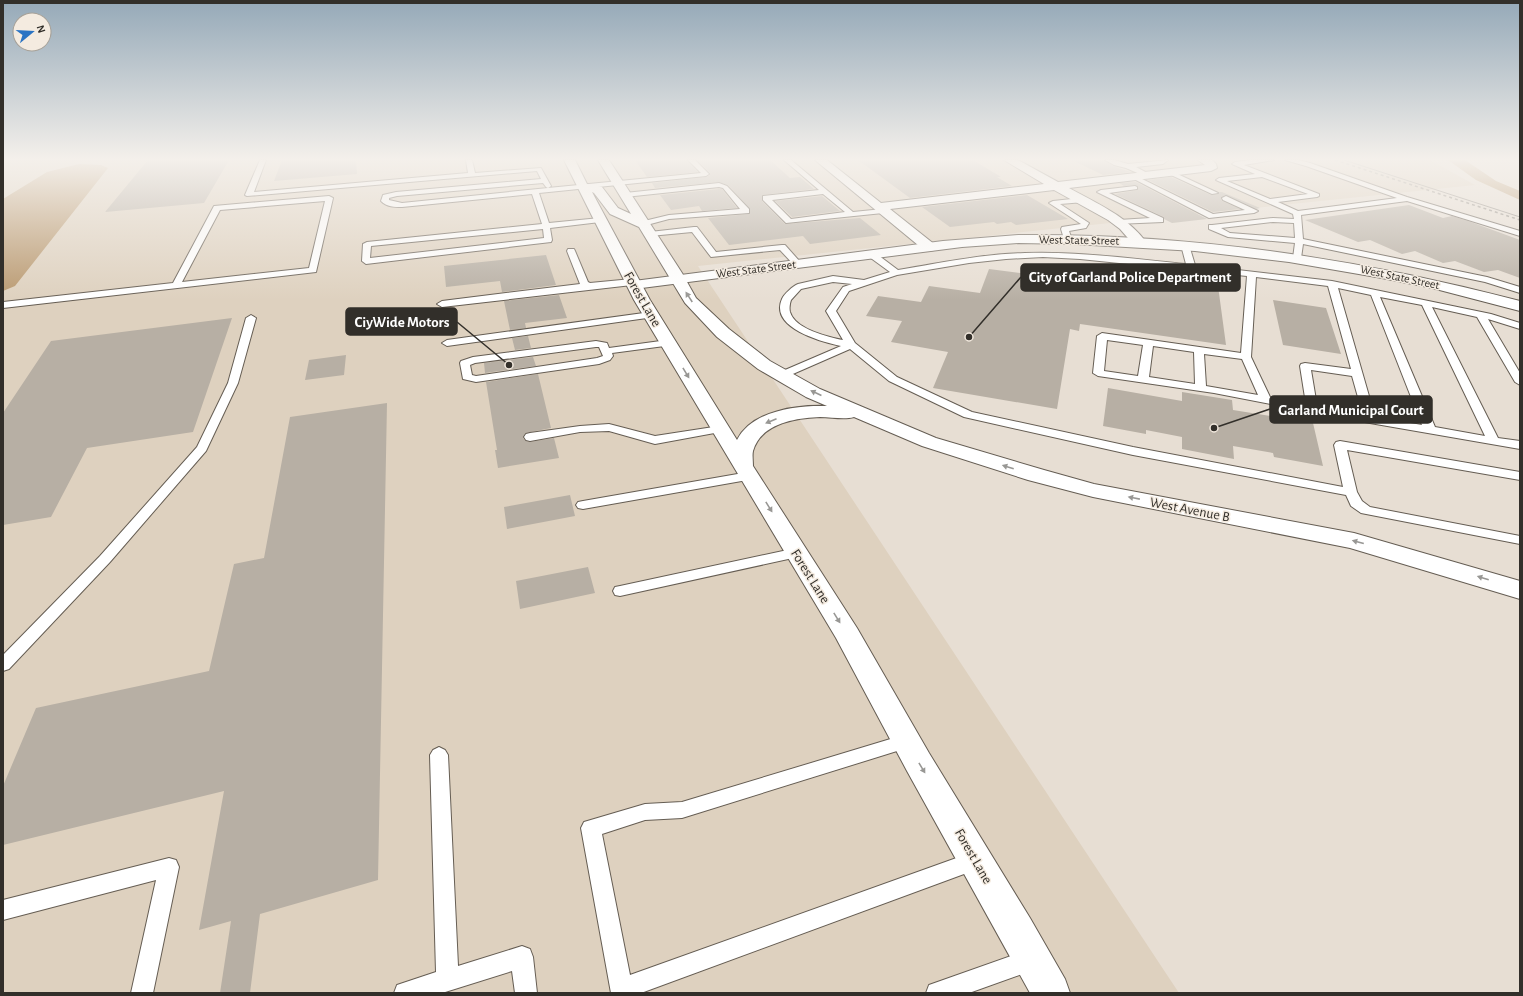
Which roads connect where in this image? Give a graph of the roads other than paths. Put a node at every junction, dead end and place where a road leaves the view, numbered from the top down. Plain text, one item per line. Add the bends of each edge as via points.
1 (235, 206) edge
2 (327, 206) edge
3 (540, 206) edge
4 (593, 206) edge
5 (611, 206) edge
6 (632, 206) edge
7 (742, 206) edge
8 (774, 206) edge
9 (842, 206) edge
10 (878, 206) edge
11 (900, 206) edge
12 (1059, 206) edge
13 (1092, 206) edge
14 (1132, 206) edge
15 (1193, 206) edge
16 (1246, 206) edge
17 (1279, 206) edge
18 (1361, 206) edge
19 (1431, 206) edge
20 (881, 209) junction
21 (851, 214) junction
22 (1297, 217) junction
23 (600, 220) junction
24 (1119, 222) junction
25 (546, 226) junction
26 (646, 229) junction
27 (1520, 234) edge
28 (1068, 240) junction
29 (1139, 242) junction
30 (1299, 242) junction
31 (1184, 245) junction
32 (929, 247) junction
33 (571, 251) dead end
34 (871, 254) junction
35 (1297, 258) junction
36 (798, 264) junction
37 (1191, 268) junction
38 (896, 272) junction
39 (1251, 274) junction
40 (679, 279) junction
41 (633, 283) junction
42 (865, 283) junction
43 (1332, 284) junction
44 (176, 286) junction
45 (588, 286) junction
46 (1520, 290) edge
47 (1374, 292) junction
48 (1425, 303) junction
49 (3, 304) edge
50 (442, 304) dead end
51 (1520, 306) edge
52 (651, 315) junction
53 (1481, 315) junction
54 (251, 318) dead end
55 (1520, 326) edge
56 (668, 342) junction
57 (447, 343) dead end
58 (1148, 343) junction
59 (851, 345) junction
60 (1199, 350) junction
61 (606, 351) junction
62 (1246, 358) junction
63 (1357, 373) junction
64 (782, 375) junction
65 (1144, 380) junction
66 (1520, 382) edge
67 (1200, 389) junction
68 (1266, 400) junction
69 (1312, 409) junction
70 (864, 415) junction
71 (1370, 420) junction
72 (720, 429) junction
73 (1430, 430) junction
74 (530, 437) dead end
75 (1493, 440) junction
76 (1520, 445) edge
77 (746, 471) junction
78 (1520, 476) edge
79 (1350, 492) junction
80 (583, 505) dead end
81 (1520, 540) edge
82 (797, 553) junction
83 (1520, 590) edge
84 (620, 591) dead end
85 (3, 665) edge
86 (907, 741) junction
87 (439, 755) dead end
88 (976, 860) junction
89 (3, 910) edge
90 (1032, 959) junction
91 (447, 980) junction
92 (622, 991) edge
93 (142, 993) edge
94 (405, 993) edge
95 (526, 993) edge
96 (937, 993) edge
97 (1051, 993) edge

1 - 44 lane via 218,208
2 - 44 lane via 313,270
3 - 25 lane
4 - 23 main road, Forest Lane
5 - 26 main road
6 - 26 main road
7 - 26 lane via 746,211 669,217
8 - 21 lane via 789,221
9 - 21 lane
10 - 20 main road
11 - 20 main road
12 - 28 lane via 1085,223 1083,226 1065,229
13 - 24 main road
14 - 24 lane via 1160,220
15 - 16 lane via 1212,216 1254,210
17 - 22 lane
18 - 22 lane
19 - 27 lane
20 - 21 lane
20 - 32 main road
22 - 30 lane
22 - 30 lane via 1212,228 1228,235
23 - 25 lane
23 - 41 main road, Forest Lane
24 - 29 main road
25 - 25 lane via 548,240 366,261 368,244
26 - 36 lane via 694,229 714,255 782,247
26 - 40 main road
28 - 29 main road, West State Street
28 - 32 main road, West State Street via 1000,240
29 - 31 main road, West State Street
30 - 35 lane
30 - 46 lane via 1487,280
31 - 35 main road, West State Street
31 - 37 lane
32 - 34 main road, West State Street
33 - 45 lane via 584,283
34 - 36 main road, West State Street
34 - 38 lane
35 - 51 main road, West State Street via 1375,272
36 - 40 main road, West State Street
37 - 38 lane via 1042,255 996,258
37 - 39 lane
38 - 42 lane
39 - 43 lane
39 - 62 lane
40 - 41 main road, West State Street
64 -> 40 main road via 764,365 723,333 690,300
41 - 45 lane
41 - 52 main road, Forest Lane
42 - 59 lane via 846,289 831,311
42 - 59 lane via 833,279 798,287 786,299 785,311 789,320 802,330 827,340
43 - 47 lane
43 - 63 lane
44 - 49 lane
45 - 50 lane
47 - 48 lane
47 - 73 lane
48 - 53 lane
48 - 75 lane
52 - 56 main road, Forest Lane
52 - 57 lane
53 - 55 lane
53 - 66 lane
54 - 85 lane via 233,383 202,448 106,559
56 - 61 lane
56 -> 72 main road, Forest Lane
58 - 60 lane
58 - 65 lane
58 - 65 lane via 1102,336 1101,344 1098,373
59 - 64 lane
59 - 79 lane via 892,379 968,415 1132,451
60 - 62 lane
60 - 67 lane
61 - 61 lane via 603,346 596,344 465,363 467,377 476,379 599,361 608,356
62 - 68 lane
63 - 69 lane via 1305,366
63 - 71 lane
70 -> 64 main road via 813,393
65 - 67 lane
67 - 68 lane
68 - 69 lane
69 - 71 lane
70 -> 77 main road via 823,411 787,415 770,421 752,433 743,450
83 -> 70 main road, West Avenue B via 1354,541 1093,490 1050,479 929,442
71 - 73 lane
72 - 74 lane via 655,440 609,427
72 - 77 main road, Forest Lane
73 - 75 lane
75 - 76 lane
77 - 80 lane
77 -> 82 main road, Forest Lane
78 - 79 lane via 1340,445
79 - 81 lane via 1356,503 1366,510
82 - 84 lane
82 -> 86 main road, Forest Lane via 848,635
86 -> 88 main road, Forest Lane
86 - 92 lane via 682,810 645,812 591,828
87 - 91 lane
88 - 90 main road, Forest Lane
88 - 92 lane
89 - 93 lane via 170,867
90 - 96 lane
90 - 97 main road, Forest Lane
91 - 94 lane
91 - 95 lane via 522,957

